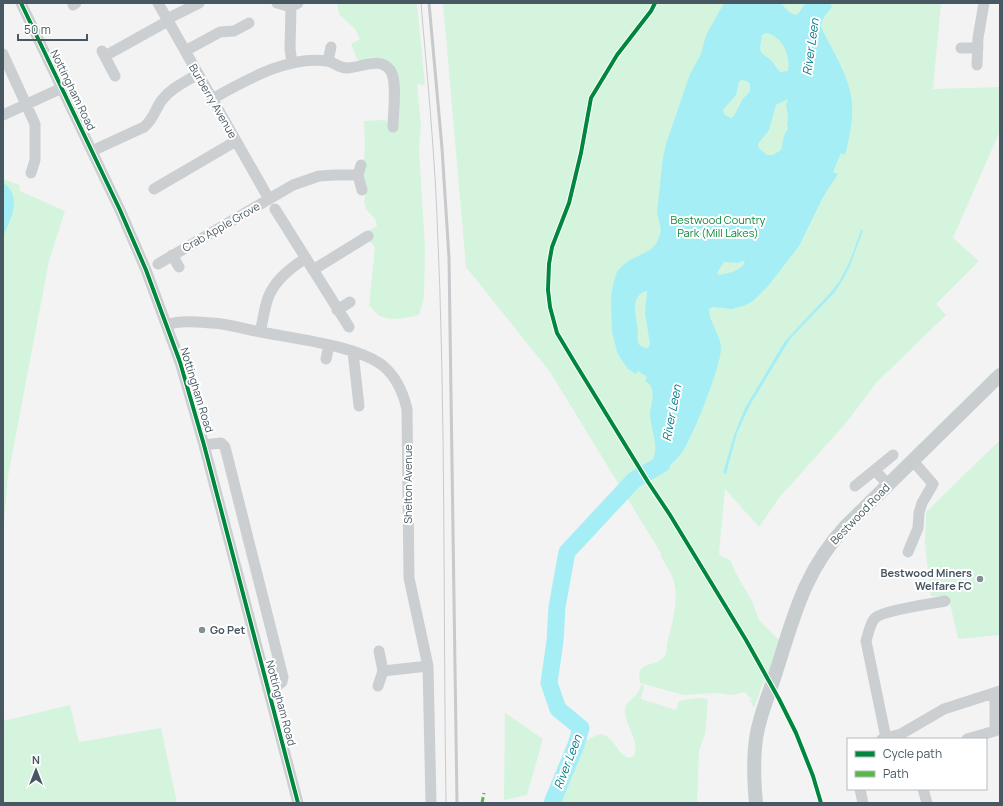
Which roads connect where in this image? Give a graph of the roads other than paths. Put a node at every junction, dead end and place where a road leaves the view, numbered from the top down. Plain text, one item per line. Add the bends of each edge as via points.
1 (22, 3) edge
2 (158, 3) edge
3 (199, 3) edge
4 (277, 3) edge
5 (984, 3) edge
6 (294, 5) edge
7 (168, 20) junction
8 (249, 23) dead end
9 (331, 47) dead end
10 (960, 48) dead end
11 (978, 48) junction
12 (185, 51) junction
13 (3, 54) edge
14 (328, 61) junction
15 (292, 63) junction
16 (977, 65) dead end
17 (198, 74) junction
18 (115, 76) dead end
19 (62, 88) junction
20 (212, 99) junction
21 (26, 104) junction
22 (3, 115) edge
23 (393, 127) dead end
24 (236, 141) junction
25 (92, 151) junction
26 (31, 173) dead end
27 (154, 189) dead end
28 (362, 190) dead end
29 (269, 198) junction
30 (275, 209) dead end
31 (368, 236) dead end
32 (172, 255) junction
33 (306, 258) junction
34 (158, 264) dead end
35 (178, 267) dead end
36 (313, 270) junction
37 (350, 302) dead end
38 (338, 310) junction
39 (167, 325) junction
40 (348, 327) dead end
41 (260, 332) junction
42 (329, 345) junction
43 (353, 352) junction
44 (326, 359) dead end
45 (1000, 376) edge
46 (359, 406) dead end
47 (204, 445) junction
48 (893, 455) dead end
49 (912, 461) junction
50 (875, 470) junction
51 (888, 485) junction
52 (855, 486) dead end
53 (908, 552) dead end
54 (944, 601) dead end
55 (379, 651) dead end
56 (428, 666) junction
57 (383, 670) junction
58 (378, 686) dead end
59 (268, 689) junction
60 (997, 692) edge
61 (910, 734) edge
62 (884, 738) edge
63 (970, 738) edge
64 (860, 790) edge
65 (923, 790) edge
66 (298, 803) edge
67 (431, 803) edge
68 (756, 803) edge
69 (864, 803) edge
70 (927, 803) edge

1 - 19 street, Nottingham Road
2 - 7 street, Burberry Avenue
3 - 7 street
4 - 6 street
5 - 11 street
6 - 15 street via 290,49
7 - 12 street, Burberry Avenue
7 - 18 street via 103,53
8 - 12 street via 234,31 220,32
9 - 14 street
10 - 11 street
11 - 16 street
12 - 17 street, Burberry Avenue
13 - 21 street
14 - 15 street
14 - 23 street via 347,68 384,64 390,70 394,80
15 - 20 street via 247,80
17 - 20 street, Burberry Avenue
17 - 25 street via 166,94 144,127
19 - 21 street
19 - 25 street, Nottingham Road
20 - 24 street, Burberry Avenue
21 - 22 street
21 - 26 street via 35,124 35,160
24 - 27 street
24 - 29 street, Burberry Avenue
25 - 39 street, Nottingham Road via 146,270
28 - 29 street, Crab Apple Grove via 359,170 319,176 293,185
29 - 32 street, Crab Apple Grove
30 - 33 street
31 - 36 street
32 - 34 street, Crab Apple Grove
32 - 35 street, Crab Apple Grove
33 - 36 street
33 - 41 street via 280,278 268,297
36 - 38 street
37 - 38 street
38 - 40 street
39 - 41 street, Shelton Avenue via 213,323
39 - 47 street, Nottingham Road
41 - 42 street, Shelton Avenue
42 - 43 street, Shelton Avenue
42 - 44 street
43 - 46 street
43 - 56 street, Shelton Avenue via 383,366 394,377 403,392 407,409 409,578
45 - 49 main road, Bestwood Road
47 - 59 street, Nottingham Road
47 - 59 street, Nottingham Road via 220,443 225,447 283,677 282,682
48 - 50 street
49 - 51 main road, Bestwood Road
49 - 53 street via 933,484 922,503 918,528
50 - 51 street
50 - 52 street
51 - 68 main road, Bestwood Road via 853,518 830,545 809,578 798,603 758,729 754,762
54 - 62 street via 886,612 875,618 870,629 866,641
55 - 57 street
56 - 57 street
56 - 67 street, Shelton Avenue
57 - 58 street
59 - 66 street, Nottingham Road
60 - 61 street via 944,708
60 - 63 street via 995,731
61 - 62 street
64 - 69 street
65 - 70 street

